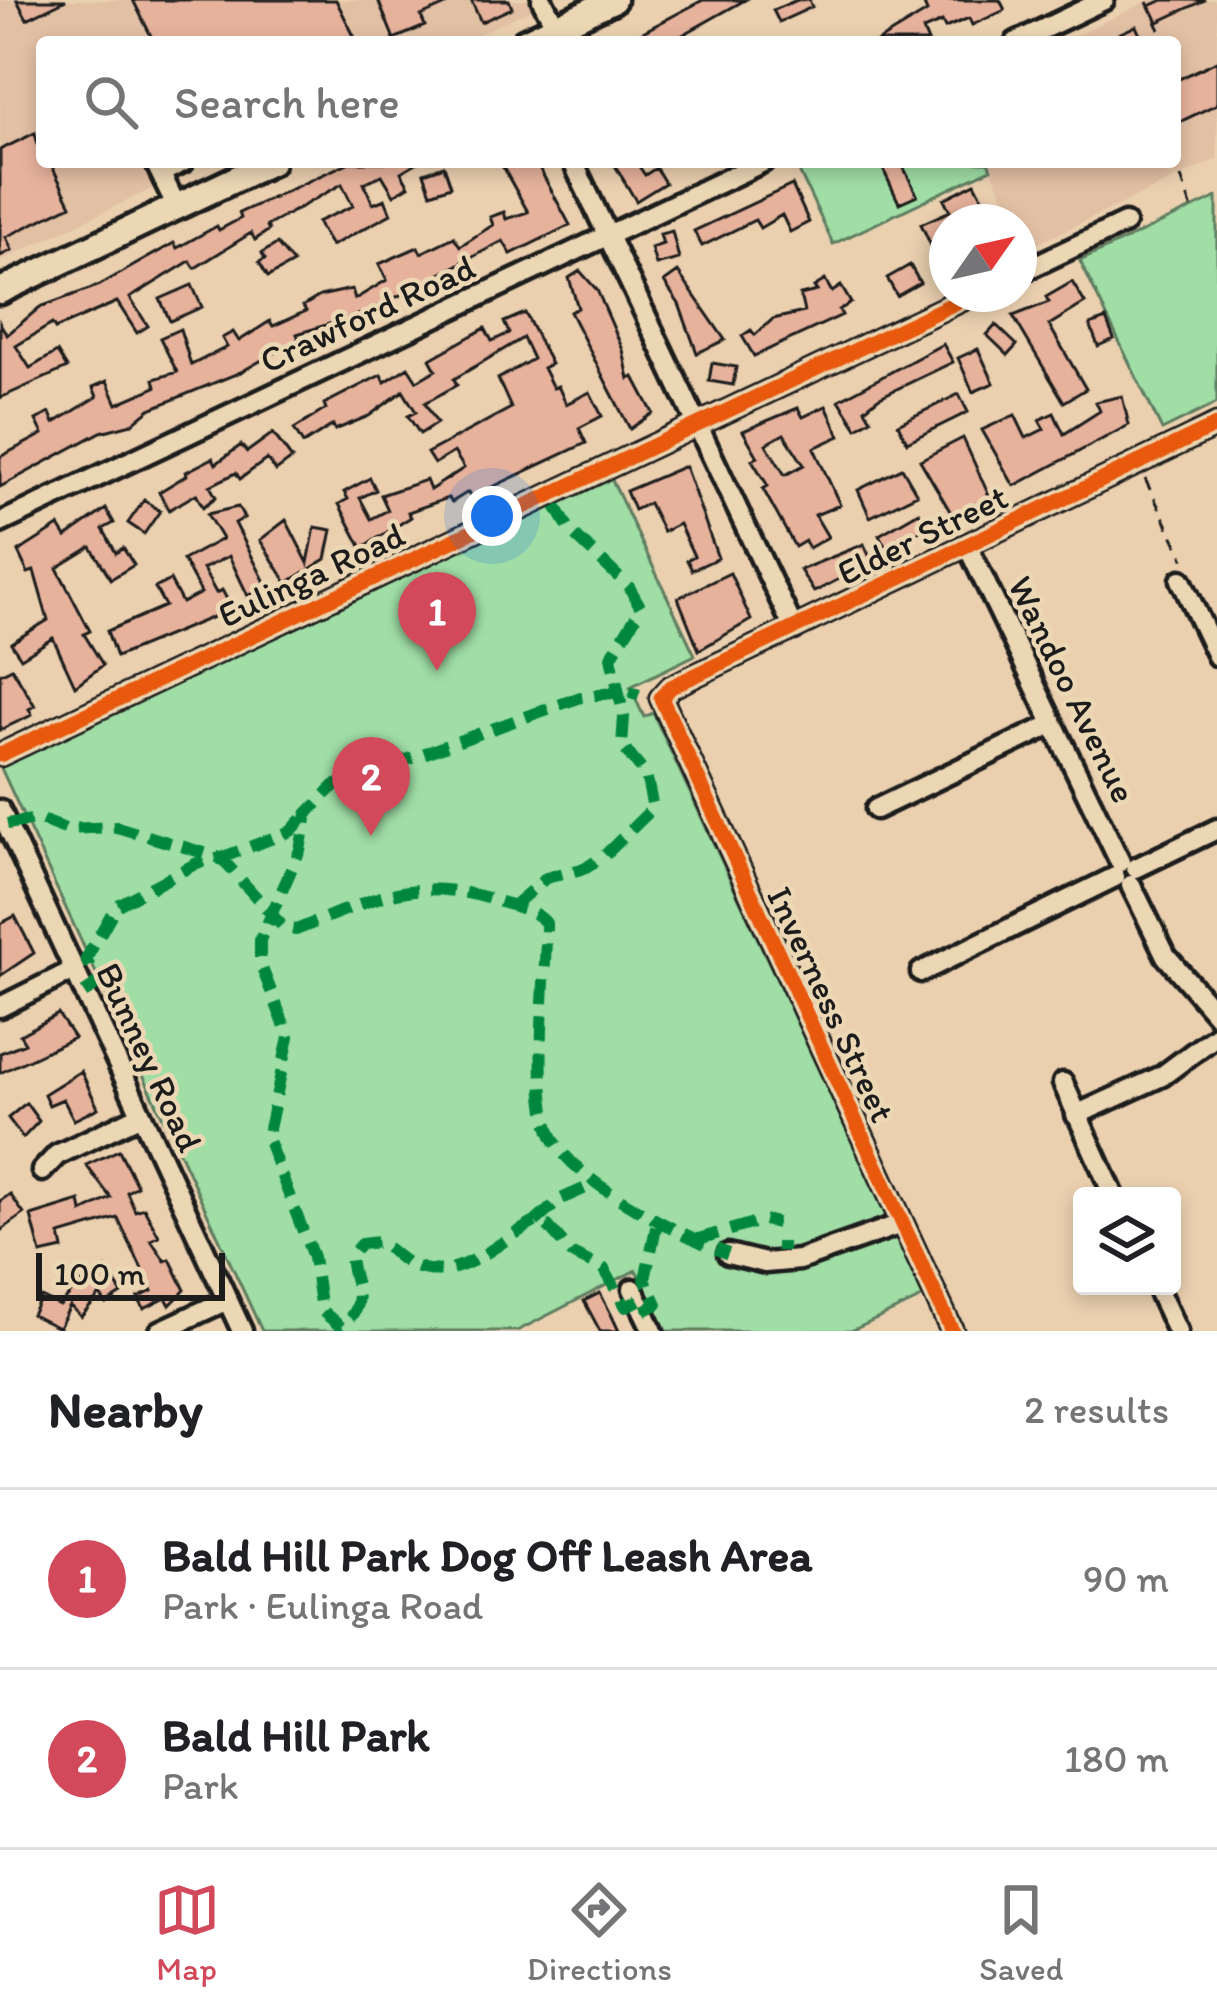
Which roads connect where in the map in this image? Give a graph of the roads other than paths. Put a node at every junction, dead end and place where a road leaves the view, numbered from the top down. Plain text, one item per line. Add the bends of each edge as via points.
1 (542, 0) edge
2 (613, 0) edge
3 (1104, 0) edge
4 (556, 27) junction
5 (537, 36) edge
6 (1029, 36) edge
7 (158, 168) edge
8 (258, 168) edge
9 (576, 168) edge
10 (750, 168) edge
11 (177, 206) junction
12 (1125, 223) dead end
13 (608, 236) junction
14 (1037, 265) edge
15 (0, 291) edge
16 (936, 312) edge
17 (697, 425) junction
18 (1217, 425) edge
19 (0, 523) edge
20 (968, 545) junction
21 (1181, 580) dead end
22 (794, 629) junction
23 (1217, 656) edge
24 (660, 702) joint
25 (1053, 724) junction
26 (0, 755) edge
27 (876, 808) dead end
28 (0, 810) edge
29 (1217, 829) edge
30 (1125, 873) junction
31 (74, 970) junction
32 (921, 972) dead end
33 (0, 1007) edge
34 (1217, 1016) edge
35 (1217, 1035) edge
36 (1063, 1083) dead end
37 (141, 1115) junction
38 (1076, 1115) junction
39 (42, 1171) dead end
40 (1110, 1187) edge
41 (901, 1224) junction
42 (728, 1254) dead end
43 (633, 1288) dead end
44 (1160, 1295) edge
45 (227, 1300) junction
46 (160, 1331) edge
47 (242, 1331) edge
48 (653, 1331) edge
49 (952, 1331) edge
50 (1178, 1331) edge

1 - 4 street
2 - 4 main road
3 - 6 street
4 - 5 main road
7 - 11 street
8 - 11 main road
9 - 13 street
10 - 13 street, Crawford Road
11 - 15 main road
12 - 14 street
13 - 17 street
13 - 19 street, Crawford Road
16 - 17 street, Eulinga Road
17 - 22 street
17 - 26 street, Eulinga Road
18 - 20 street, Elder Street
20 - 22 street, Elder Street
20 - 25 street, Wandoo Avenue
21 - 23 street
22 - 24 street, Elder Street via 671,687
24 - 41 street, Inverness Street
25 - 27 street
25 - 30 street, Wandoo Avenue
28 - 31 street, Bunney Road
29 - 30 street
30 - 32 street
30 - 34 street, Wandoo Avenue via 1166,956
31 - 33 street
31 - 37 street, Bunney Road
35 - 38 street via 1162,1076
36 - 38 street
37 - 39 street via 57,1155
37 - 45 street, Bunney Road
38 - 40 street
41 - 42 street via 783,1263
41 - 49 street, Inverness Street
43 - 48 street
44 - 50 street
45 - 46 street
45 - 47 street, Bunney Road

